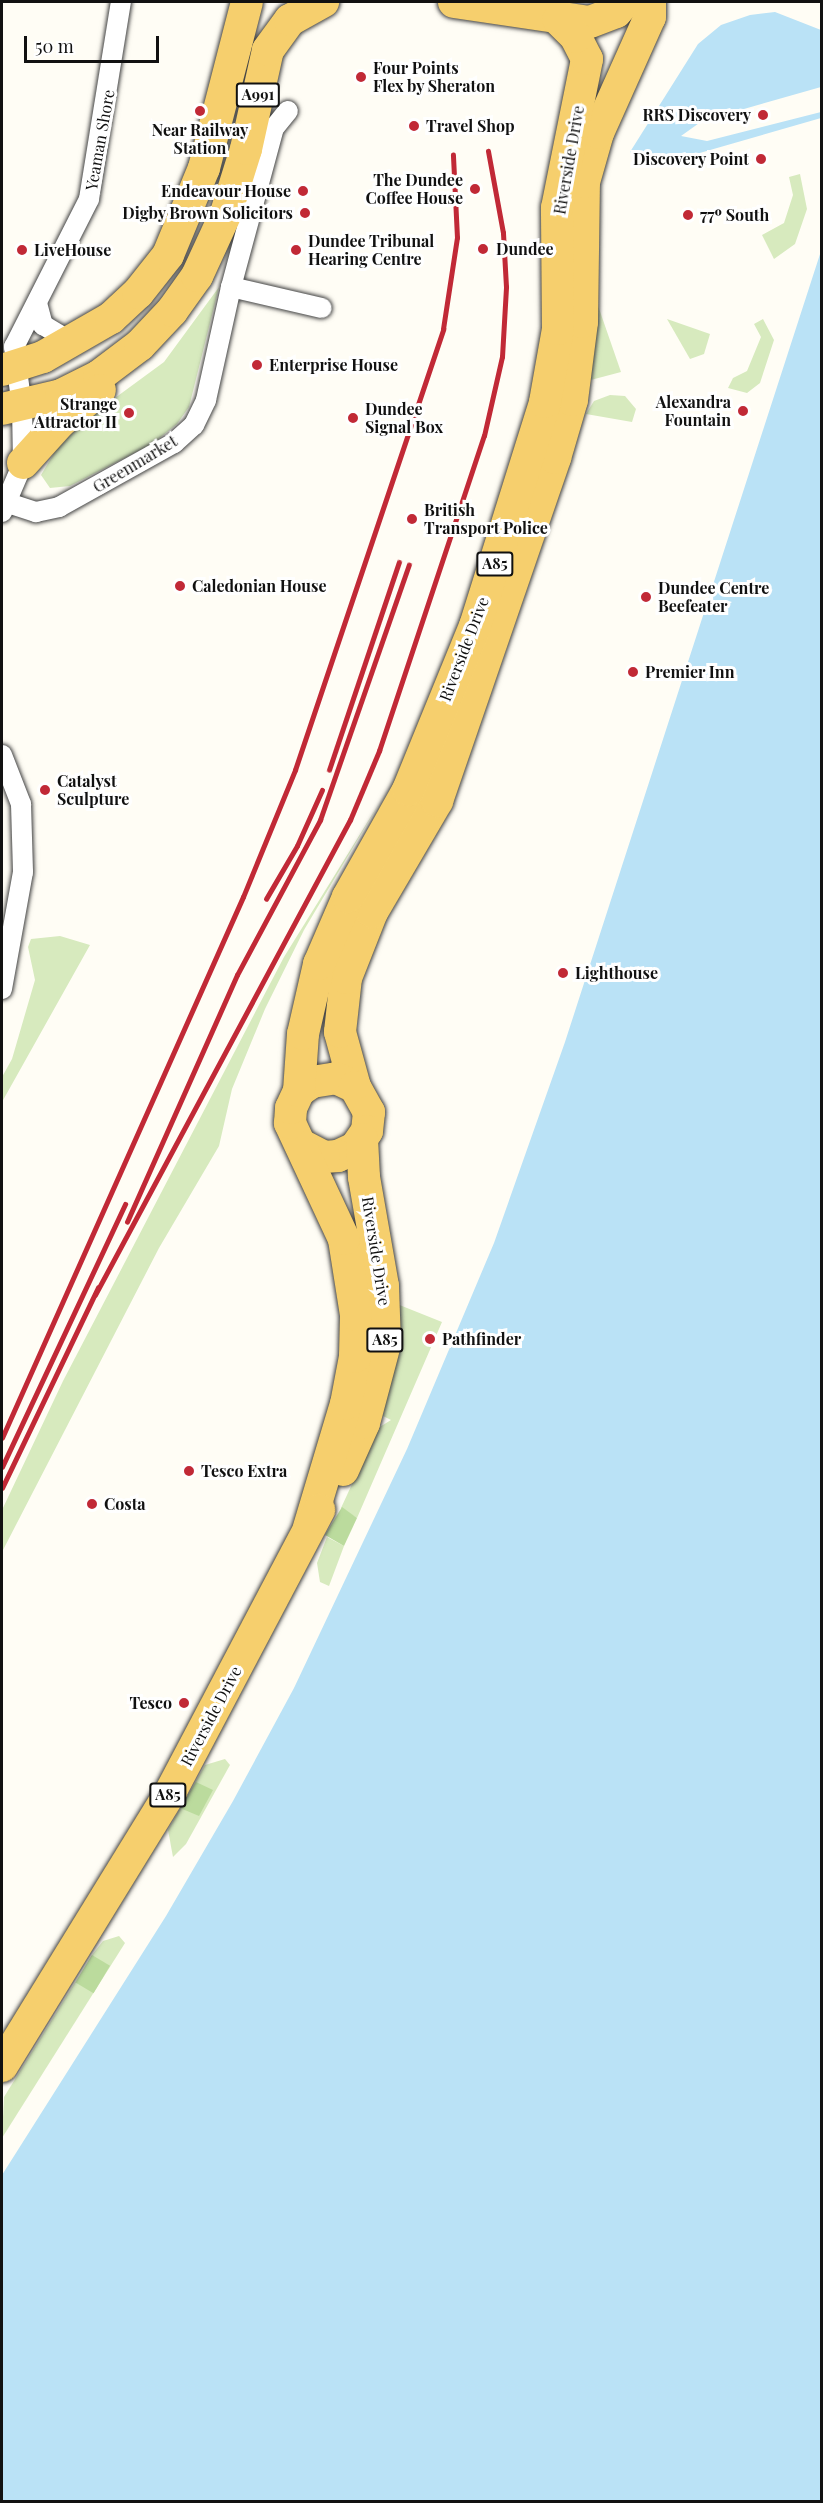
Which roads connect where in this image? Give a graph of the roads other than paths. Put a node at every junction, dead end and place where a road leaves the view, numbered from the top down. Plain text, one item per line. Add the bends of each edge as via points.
1 (121, 2) edge
2 (247, 2) edge
3 (323, 2) edge
4 (454, 2) edge
5 (650, 2) edge
6 (615, 5) edge
7 (558, 19) junction
8 (634, 56) junction
9 (288, 111) dead end
10 (231, 287) junction
11 (37, 303) junction
12 (322, 308) dead end
13 (73, 343) junction
14 (140, 345) junction
15 (9, 369) edge
16 (12, 408) edge
17 (12, 467) edge
18 (4, 507) edge
19 (2, 755) edge
20 (2, 988) edge
21 (355, 1087) junction
22 (299, 1091) junction
23 (362, 1139) junction
24 (301, 1145) junction
25 (309, 1527) junction
26 (4, 2059) edge

1 - 11 street, Yeaman Shore via 89,199
2 - 13 main road, A991 via 193,199 168,255 138,293 111,318
3 - 14 main road, A991 via 290,20 268,50 246,149 226,213 197,276
4 - 7 main road
5 - 8 main road, Riverside Drive via 650,17
6 - 7 main road via 590,22
6 - 8 main road via 633,36
7 - 22 main road, Riverside Drive / A85 via 576,37 587,59 558,208 558,329 545,402 475,626 408,790 348,897 319,964 303,1034
8 - 21 main road, Riverside Drive / A85 via 598,133 584,182 582,322 572,400 555,458 437,801 372,912 346,978 340,1032
9 - 10 street, Greenmarket via 274,128
10 - 12 street
10 - 18 street, Greenmarket via 206,400 194,425 174,443 59,507 36,512
11 - 13 street via 43,325
11 - 15 street, Yeaman Shore via 19,332
13 - 15 main road, A991
14 - 15 main road via 115,349 55,375 34,377
14 - 16 main road, A991 via 99,376
14 - 17 main road via 105,386
15 - 16 street, Greenmarket
16 - 17 street, Greenmarket
17 - 18 street, Greenmarket
19 - 20 street via 21,804 23,872
21 - 22 main road via 336,1078 325,1078
21 - 23 main road, Riverside Drive / A85 via 369,1112
22 - 24 main road, Riverside Drive / A85 via 291,1108 290,1123
23 - 24 main road via 355,1148 338,1156 317,1155
23 - 25 main road, Riverside Drive / A85 via 364,1177 383,1286 385,1344 364,1424 349,1459
24 - 25 main road, Riverside Drive / A85 via 344,1239 356,1315 346,1404
25 - 26 main road, Riverside Drive / A85 via 171,1791 91,1926

